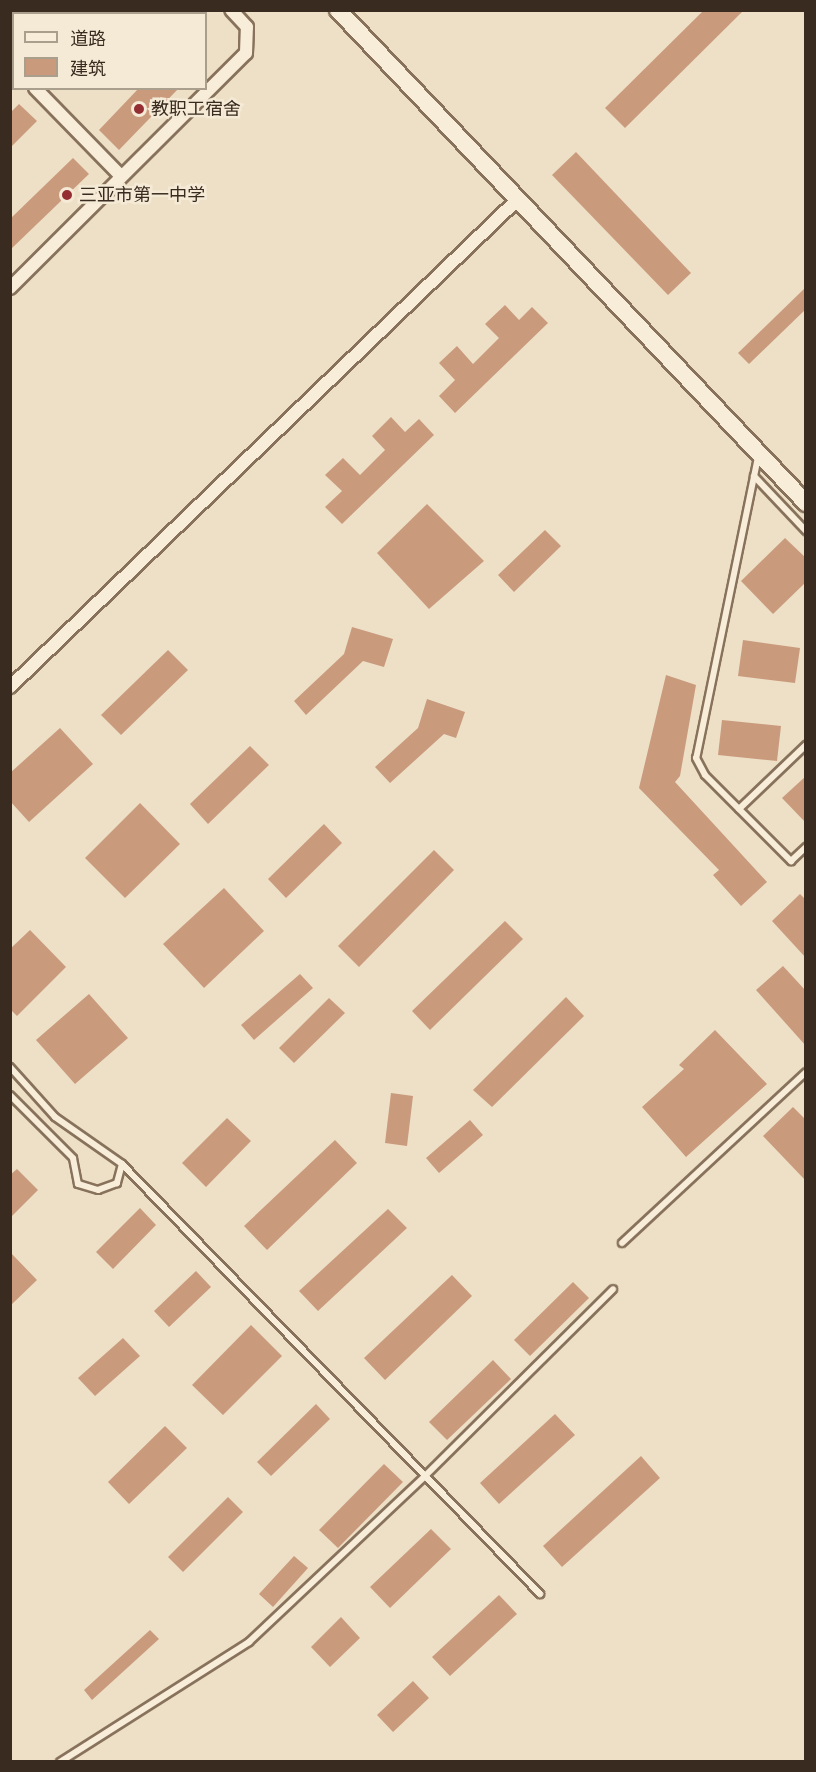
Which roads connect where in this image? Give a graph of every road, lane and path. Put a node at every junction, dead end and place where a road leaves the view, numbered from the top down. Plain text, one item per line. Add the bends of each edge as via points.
1 (231, 10) edge
2 (338, 10) edge
3 (37, 90) edge
4 (121, 176) junction
5 (517, 200) junction
6 (10, 288) edge
7 (759, 454) junction
8 (754, 476) junction
9 (806, 503) edge
10 (806, 531) edge
11 (10, 687) edge
12 (806, 745) edge
13 (739, 810) junction
14 (806, 847) edge
15 (10, 1067) edge
16 (806, 1072) edge
17 (10, 1095) edge
18 (122, 1164) junction
19 (622, 1243) dead end
20 (613, 1289) dead end
21 (425, 1476) junction
22 (540, 1594) dead end
23 (60, 1761) edge

1 - 4 street via 247,27 246,53
2 - 5 street
3 - 4 street
4 - 6 street
5 - 7 street
5 - 11 street
7 - 8 lane
7 - 9 street
8 - 10 lane
8 - 13 lane via 696,758 705,775
12 - 13 lane
13 - 14 lane via 791,861
15 - 18 lane via 55,1117
16 - 19 lane
17 - 18 lane via 73,1158 78,1184 98,1190 117,1183
18 - 21 lane
20 - 21 lane
21 - 22 lane
21 - 23 lane via 249,1642

